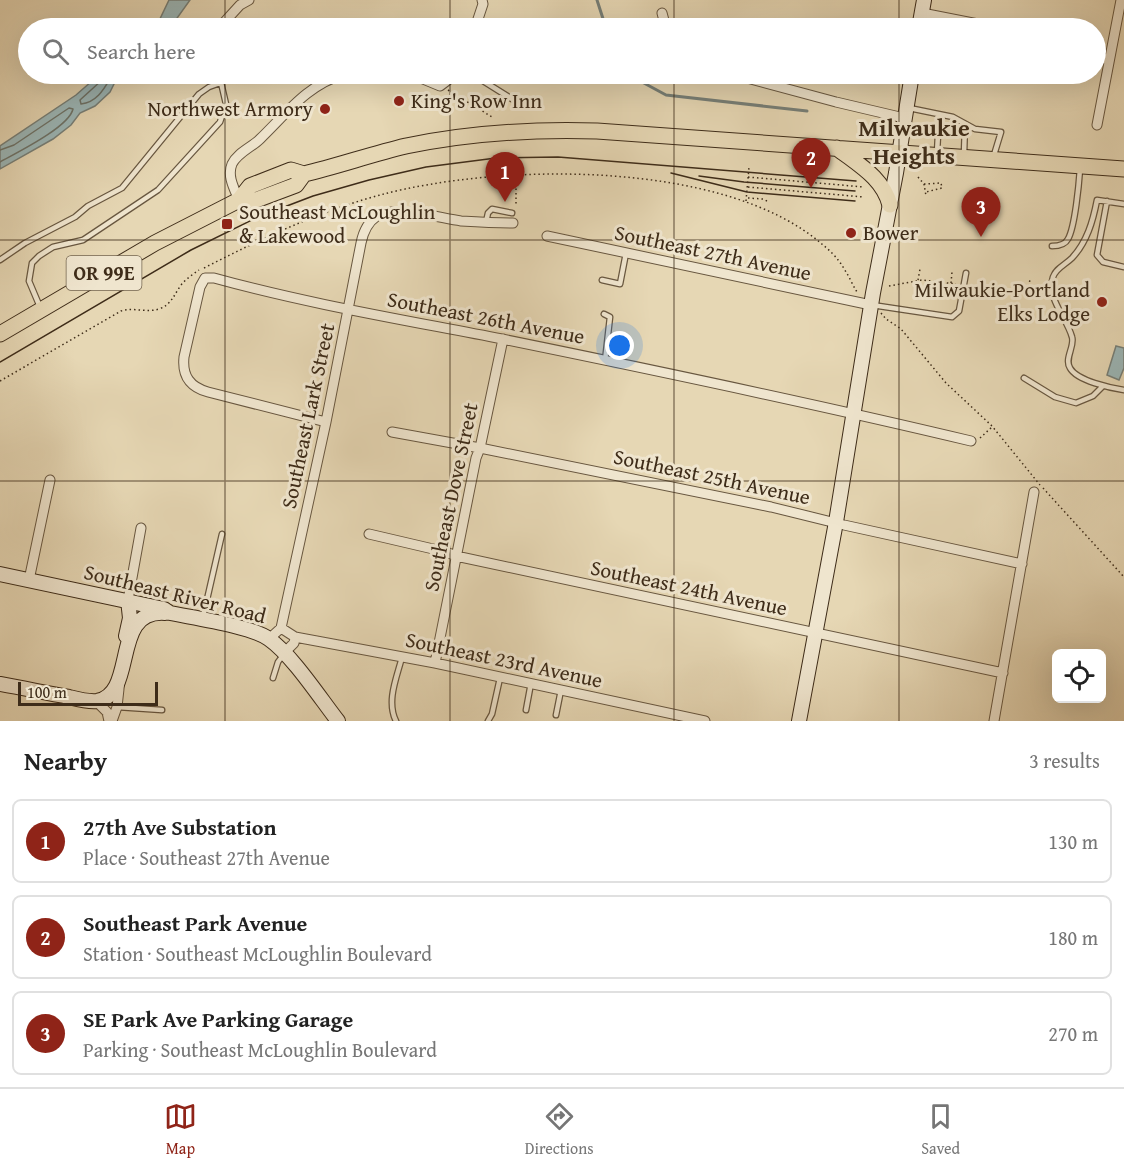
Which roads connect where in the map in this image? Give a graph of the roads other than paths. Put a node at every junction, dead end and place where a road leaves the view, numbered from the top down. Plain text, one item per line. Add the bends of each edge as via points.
1 (249, 0) edge
2 (1121, 0) edge
3 (483, 2) edge
4 (923, 6) edge
5 (662, 13) dead end
6 (228, 18) edge
7 (478, 18) edge
8 (663, 18) edge
9 (961, 18) edge
10 (1106, 59) edge
11 (1109, 60) junction
12 (1106, 76) edge
13 (217, 84) edge
14 (220, 84) edge
15 (319, 84) edge
16 (488, 84) edge
17 (769, 84) edge
18 (910, 84) edge
19 (1105, 84) edge
20 (520, 104) dead end
21 (905, 113) junction
22 (939, 116) junction
23 (965, 124) junction
24 (1097, 125) dead end
25 (837, 148) junction
26 (900, 153) junction
27 (937, 156) junction
28 (963, 158) junction
29 (993, 161) junction
30 (1080, 166) junction
31 (1124, 170) edge
32 (239, 200) junction
33 (1107, 201) junction
34 (1124, 204) edge
35 (890, 205) junction
36 (512, 218) road end
37 (547, 236) dead end
38 (1052, 246) dead end
39 (626, 253) junction
40 (0, 260) edge
41 (1124, 267) edge
42 (966, 273) dead end
43 (602, 280) dead end
44 (871, 305) junction
45 (349, 309) junction
46 (41, 310) junction
47 (604, 314) dead end
48 (0, 334) edge
49 (503, 339) junction
50 (605, 361) junction
51 (1024, 378) dead end
52 (1103, 387) junction
53 (1124, 390) edge
54 (854, 414) junction
55 (326, 422) junction
56 (392, 432) dead end
57 (971, 441) road end
58 (480, 448) junction
59 (50, 480) dead end
60 (1034, 492) dead end
61 (836, 522) junction
62 (141, 528) dead end
63 (222, 534) dead end
64 (369, 534) dead end
65 (456, 556) junction
66 (1022, 564) junction
67 (0, 574) edge
68 (29, 580) junction
69 (128, 600) junction
70 (170, 613) junction
71 (202, 620) junction
72 (281, 627) junction
73 (815, 633) junction
74 (295, 637) junction
75 (269, 639) junction
76 (127, 647) junction
77 (284, 654) junction
78 (402, 657) junction
79 (435, 663) junction
80 (1003, 673) junction
81 (120, 677) junction
82 (500, 677) junction
83 (273, 678) dead end
84 (531, 683) junction
85 (0, 684) edge
86 (561, 690) junction
87 (96, 701) junction
88 (117, 708) junction
89 (162, 710) dead end
90 (526, 710) dead end
91 (556, 715) dead end
92 (111, 721) edge
93 (338, 721) edge
94 (396, 721) edge
95 (488, 721) edge
96 (705, 721) edge
97 (799, 721) edge
98 (994, 721) edge

1 - 6 street
2 - 11 street
3 - 7 street
4 - 9 street
5 - 8 street
10 - 11 street
11 - 12 street
13 - 40 lane via 199,94 122,188
14 - 46 lane via 226,104 220,122 158,190 83,240 53,247 32,263 29,281
15 - 32 street via 235,159 230,175
16 - 20 lane
17 - 21 street via 836,102
18 - 21 street
19 - 24 street
21 - 22 lane
21 - 26 street
22 - 23 lane via 953,117
22 - 27 lane
23 - 28 lane
23 - 29 lane via 1001,132
25 - 26 main road, OR 99E
25 - 32 main road, OR 99E via 620,132 472,136 407,146 304,174 291,170 250,186
25 - 35 main road via 877,179
26 - 27 main road, OR 99E
26 - 35 street
27 - 28 main road, OR 99E
28 - 29 main road, OR 99E
29 - 30 main road, OR 99E
30 - 31 main road, OR 99E
30 - 38 lane via 1069,238
32 - 46 main road, OR 99E via 173,233
33 - 34 lane
33 - 41 lane via 1097,255 1103,262
33 - 52 lane via 1097,200 1082,246 1055,273 1051,288 1073,339 1070,369
35 - 44 street
36 - 45 street, Southeast Lark Street via 486,222 399,212 376,216 363,235
37 - 39 street, Southeast 27th Avenue
39 - 43 lane via 620,284
39 - 44 street, Southeast 27th Avenue
42 - 44 lane via 959,311 952,317
44 - 54 street
45 - 49 street, Southeast 26th Avenue
45 - 55 street, Southeast Lark Street
45 - 55 street, Southeast 26th Avenue via 205,278 184,357 186,377 195,387
46 - 48 main road, OR 99E
47 - 50 lane via 610,317
49 - 50 street, Southeast 26th Avenue
49 - 58 street, Southeast Dove Street
50 - 54 street, Southeast 26th Avenue
51 - 52 lane via 1055,397 1076,404
52 - 53 lane
54 - 57 street, Southeast 26th Avenue
54 - 61 street
55 - 72 street, Southeast Lark Street
56 - 58 street, Southeast 25th Avenue
58 - 61 street, Southeast 25th Avenue
58 - 65 street, Southeast Dove Street
59 - 68 street
60 - 66 street
61 - 66 street, Southeast 25th Avenue
61 - 73 street
62 - 69 street
63 - 71 lane
64 - 65 street, Southeast 24th Avenue
65 - 73 street, Southeast 24th Avenue
65 - 79 street, Southeast Dove Street
66 - 80 street
67 - 68 street, Southeast River Road
68 - 69 street, Southeast River Road
69 - 70 street, Southeast River Road
69 - 76 street
70 - 71 street, Southeast River Road
70 - 76 street via 141,619
71 - 75 street, Southeast River Road via 253,631
72 - 74 street
72 - 75 street
73 - 80 street, Southeast 24th Avenue
73 - 97 street
74 - 77 street
74 - 78 street, Southeast 23rd Avenue
75 - 77 street, Southeast River Road
76 - 81 street
77 - 83 lane
77 - 93 street, Southeast River Road
78 - 79 street, Southeast 23rd Avenue
78 - 94 lane via 391,703
79 - 82 street, Southeast 23rd Avenue
80 - 98 street
81 - 87 street via 109,694
81 - 88 street
82 - 84 street, Southeast 23rd Avenue
82 - 95 lane
84 - 86 street, Southeast 23rd Avenue
84 - 90 lane
85 - 87 street
86 - 91 lane
86 - 96 street, Southeast 23rd Avenue
87 - 92 street
88 - 89 lane
88 - 92 street

